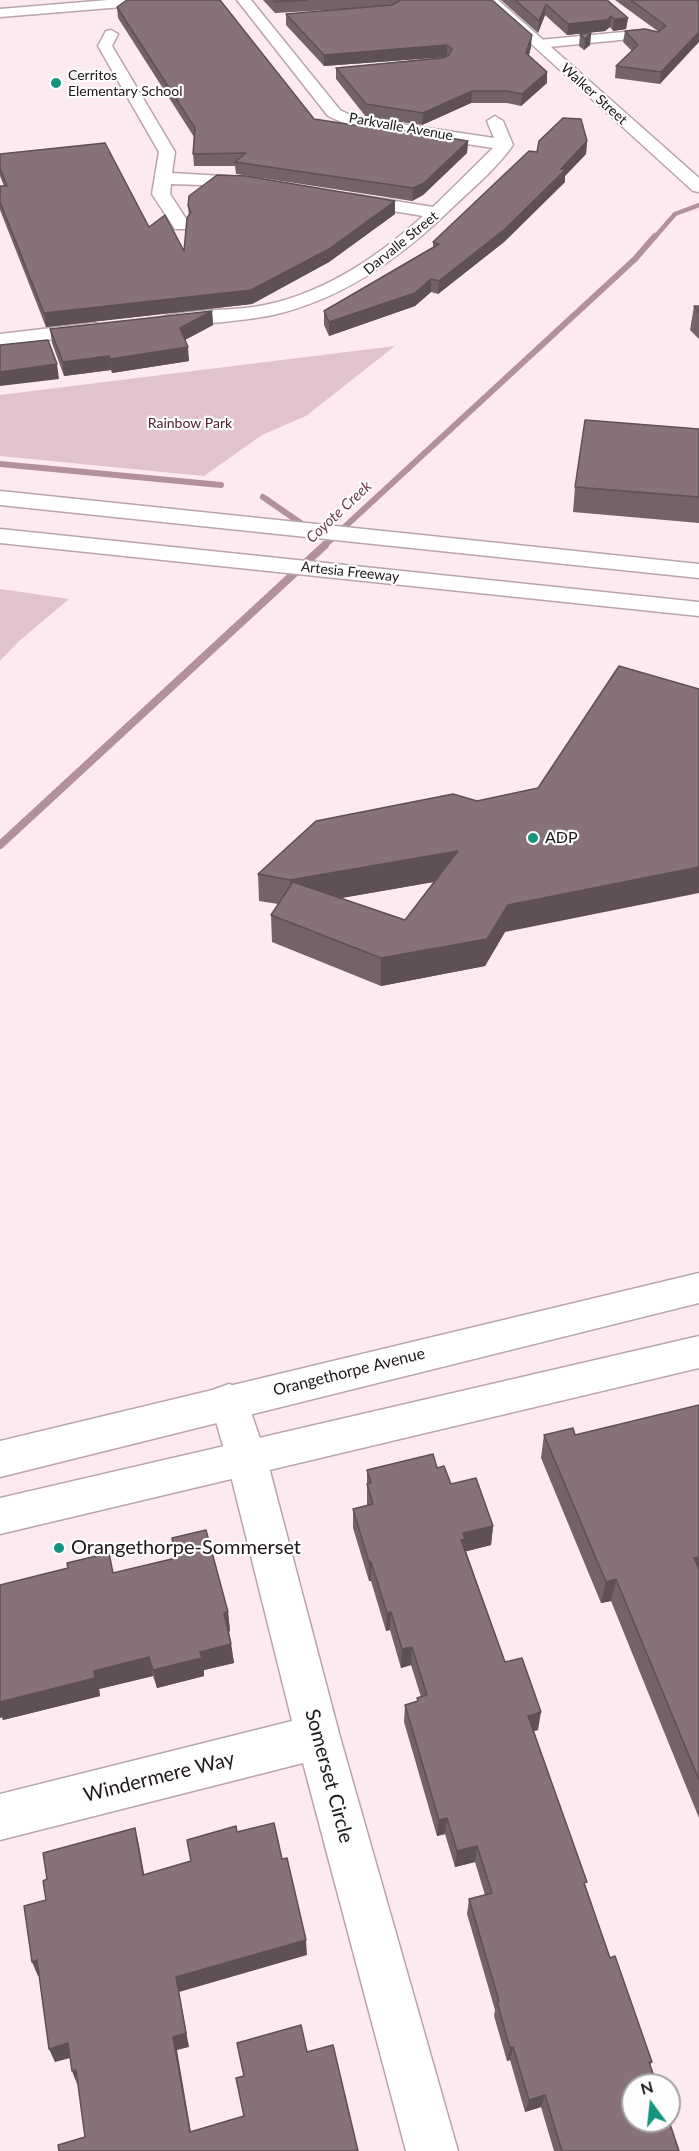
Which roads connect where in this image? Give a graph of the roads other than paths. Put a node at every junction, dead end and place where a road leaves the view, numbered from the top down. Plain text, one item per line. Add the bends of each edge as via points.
1 (68, 0) edge
2 (159, 0) edge
3 (244, 0) edge
4 (490, 0) edge
5 (0, 6) edge
6 (0, 13) edge
7 (282, 19) edge
8 (628, 20) edge
9 (261, 21) junction
10 (111, 34) dead end
11 (645, 34) junction
12 (663, 41) edge
13 (539, 44) junction
14 (328, 73) dead end
15 (305, 75) junction
16 (495, 121) dead end
17 (505, 145) junction
18 (162, 178) junction
19 (270, 185) edge
20 (699, 187) edge
21 (337, 197) edge
22 (438, 213) junction
23 (181, 225) dead end
24 (146, 324) edge
25 (111, 327) edge
26 (4, 334) edge
27 (0, 498) edge
28 (0, 536) edge
29 (699, 571) edge
30 (699, 609) edge
31 (699, 1288) edge
32 (699, 1352) edge
33 (229, 1401) junction
34 (246, 1456) junction
35 (0, 1459) edge
36 (0, 1516) edge
37 (318, 1737) junction
38 (0, 1818) edge
39 (432, 2151) edge

1 - 5 main road
2 - 6 main road
3 - 9 main road, Parkvalle Avenue
4 - 13 main road, Walker Street
7 - 9 main road
8 - 11 main road
9 - 15 main road, Parkvalle Avenue
10 - 18 main road via 105,46 167,152
11 - 12 main road
11 - 13 main road
13 - 20 main road, Walker Street
14 - 15 main road
15 - 17 main road, Parkvalle Avenue via 334,113 351,121
16 - 17 main road
17 - 22 main road, Darvalle Street
18 - 19 main road
18 - 23 main road via 161,194
21 - 22 main road
22 - 24 main road, Darvalle Street via 363,274 302,301 260,311
25 - 26 main road
27 - 29 main road
28 - 30 main road, Artesia Freeway
31 - 33 main road, Orangethorpe Avenue
32 - 34 main road
33 - 34 main road, Somerset Circle
33 - 35 main road, Orangethorpe Avenue
34 - 36 main road
34 - 37 main road, Somerset Circle
37 - 38 main road, Windermere Way
37 - 39 main road, Somerset Circle

